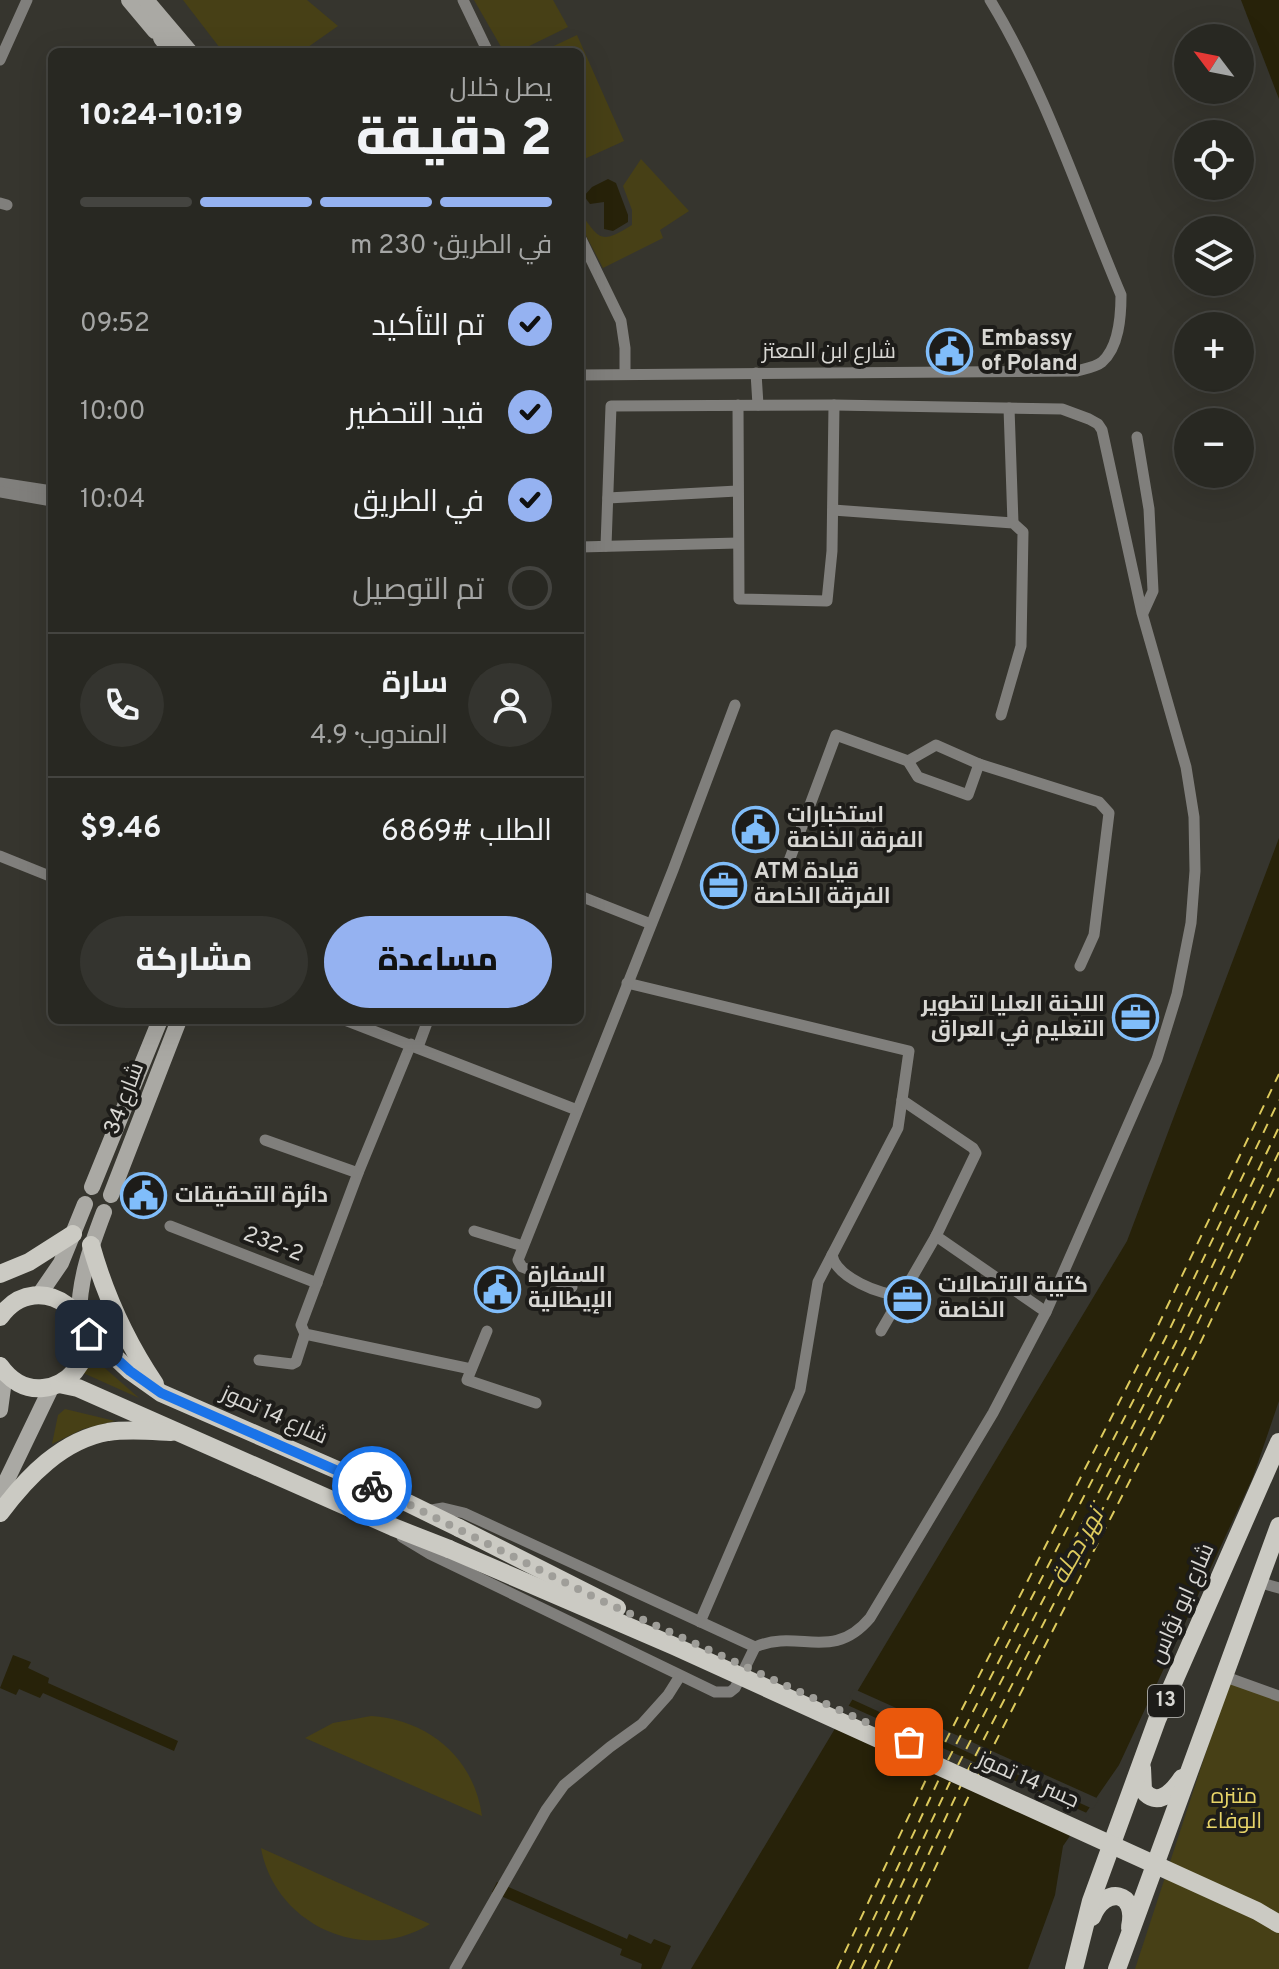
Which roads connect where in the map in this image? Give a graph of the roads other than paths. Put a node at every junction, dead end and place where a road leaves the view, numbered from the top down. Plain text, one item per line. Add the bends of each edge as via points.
1 (27, 0) edge
2 (463, 0) edge
3 (990, 0) edge
4 (142, 3) edge
5 (169, 48) edge
6 (186, 48) edge
7 (486, 48) edge
8 (0, 60) edge
9 (584, 245) edge
10 (756, 373) junction
11 (625, 374) junction
12 (584, 375) edge
13 (738, 405) junction
14 (758, 405) junction
15 (834, 405) junction
16 (1009, 408) junction
17 (1137, 437) dead end
18 (0, 483) edge
19 (48, 490) edge
20 (737, 491) junction
21 (0, 492) edge
22 (608, 498) junction
23 (48, 500) edge
24 (833, 510) junction
25 (1013, 523) junction
26 (738, 543) junction
27 (606, 546) junction
28 (584, 547) edge
29 (1142, 613) junction
30 (735, 705) dead end
31 (1001, 715) dead end
32 (908, 761) junction
33 (979, 764) junction
34 (0, 856) edge
35 (789, 861) dead end
36 (48, 875) edge
37 (584, 898) edge
38 (651, 924) junction
39 (1080, 966) dead end
40 (627, 983) junction
41 (158, 1024) edge
42 (177, 1024) edge
43 (356, 1024) edge
44 (426, 1024) edge
45 (414, 1046) junction
46 (902, 1100) junction
47 (577, 1110) junction
48 (265, 1140) dead end
49 (358, 1173) junction
50 (92, 1187) dead end
51 (111, 1195) dead end
52 (85, 1204) dead end
53 (104, 1212) dead end
54 (170, 1226) dead end
55 (474, 1231) dead end
56 (73, 1234) junction
57 (936, 1236) junction
58 (91, 1245) junction
59 (523, 1246) junction
60 (832, 1255) junction
61 (0, 1274) edge
62 (317, 1283) junction
63 (572, 1287) dead end
64 (901, 1295) junction
65 (0, 1296) edge
66 (30, 1297) junction
67 (1046, 1312) junction
68 (0, 1317) edge
69 (81, 1322) junction
70 (487, 1331) dead end
71 (881, 1331) dead end
72 (305, 1334) junction
73 (259, 1360) dead end
74 (471, 1369) junction
75 (2, 1370) edge
76 (55, 1385) junction
77 (161, 1393) junction
78 (536, 1403) dead end
79 (0, 1410) edge
80 (181, 1433) junction
81 (1279, 1442) edge
82 (0, 1494) edge
83 (426, 1511) junction
84 (0, 1513) edge
85 (1279, 1526) edge
86 (393, 1527) junction
87 (459, 1528) joint
88 (1258, 1582) junction
89 (1279, 1588) edge
90 (700, 1622) junction
91 (755, 1647) junction
92 (680, 1676) junction
93 (1223, 1676) junction
94 (1279, 1696) edge
95 (1157, 1720) junction
96 (1205, 1727) junction
97 (1279, 1908) edge
98 (1279, 1924) edge
99 (1118, 1966) edge
100 (455, 1969) edge
101 (1074, 1969) edge

1 - 8 street
2 - 7 street
3 - 10 street, شارع ابن المعتز via 1057,135 1121,295 1116,339 1101,363 1077,371
4 - 5 main road
4 - 6 main road
9 - 11 street via 621,321
10 - 11 street, شارع ابن المعتز
10 - 14 street
11 - 12 street, شارع ابن المعتز
13 - 14 street
13 - 20 street
13 - 22 street via 611,406
14 - 15 street
15 - 16 street
15 - 24 street
16 - 25 street
16 - 29 street via 1062,409 1102,430
17 - 29 street via 1149,509 1153,591
18 - 19 street
20 - 22 street
20 - 26 street
21 - 23 street
22 - 27 street
24 - 25 street
24 - 26 street via 827,601 739,599
25 - 31 street via 1023,532 1021,646
26 - 27 street
27 - 28 street
29 - 67 street via 1186,767 1194,817 1191,923 1157,1059
30 - 38 street
32 - 33 street via 936,745
32 - 33 street via 918,777 968,795
32 - 35 street via 836,735
33 - 39 street via 1099,802 1109,813 1094,935
34 - 36 street
37 - 38 street
38 - 40 street
40 - 46 street via 909,1051
40 - 47 street
41 - 50 main road, شارع 34
42 - 51 main road, شارع 34
43 - 45 street
44 - 45 street
45 - 47 street
45 - 49 street
46 - 57 street via 976,1153
46 - 60 street via 898,1128
47 - 59 street
48 - 49 street
49 - 62 street
52 - 56 main road
53 - 58 main road
54 - 62 street, 232-2
55 - 59 street
56 - 61 main road
56 - 66 main road via 55,1273
57 - 64 street
57 - 67 street
58 - 69 main road via 82,1278
58 - 77 main road via 119,1322
59 - 63 street via 518,1265
60 - 64 street via 839,1271 886,1295
60 - 90 street via 818,1282 800,1390
62 - 72 street via 301,1325
64 - 71 street
65 - 66 main road
66 - 68 main road via 12,1304
66 - 69 main road, شارع 14 تموز via 59,1299
67 - 91 street via 993,1413 859,1632 819,1643 769,1641
69 - 76 main road via 85,1347 79,1365
69 - 77 main road, شارع 14 تموز via 130,1371
70 - 74 street
72 - 73 street via 292,1364
72 - 74 street
74 - 78 street via 470,1383
75 - 76 main road via 26,1386
75 - 79 main road
76 - 80 main road via 78,1388
76 - 82 main road
77 - 83 main road, شارع 14 تموز
80 - 84 main road via 130,1431 88,1438 50,1459
80 - 86 main road
81 - 95 main road, شارع ابو نؤاس / 13
83 - 87 main road, شارع 14 تموز
83 - 90 street via 464,1513
85 - 88 main road, 13
86 - 92 street via 430,1554
86 - 98 main road, جسر 14 تموز, bridge via 674,1646
87 - 97 main road, جسر 14 تموز, bridge via 678,1637
88 - 89 street
88 - 93 main road, 13
90 - 91 street
91 - 92 street via 730,1692 715,1692
92 - 100 street via 642,1724 564,1785
93 - 94 street
93 - 96 main road, 13
95 - 96 main road via 1141,1779 1146,1795 1158,1800 1180,1782
95 - 101 main road, شارع ابو نؤاس / 13 via 1091,1901
96 - 99 main road, 13
99 - 101 main road via 1132,1919 1126,1899 1113,1895 1095,1909

